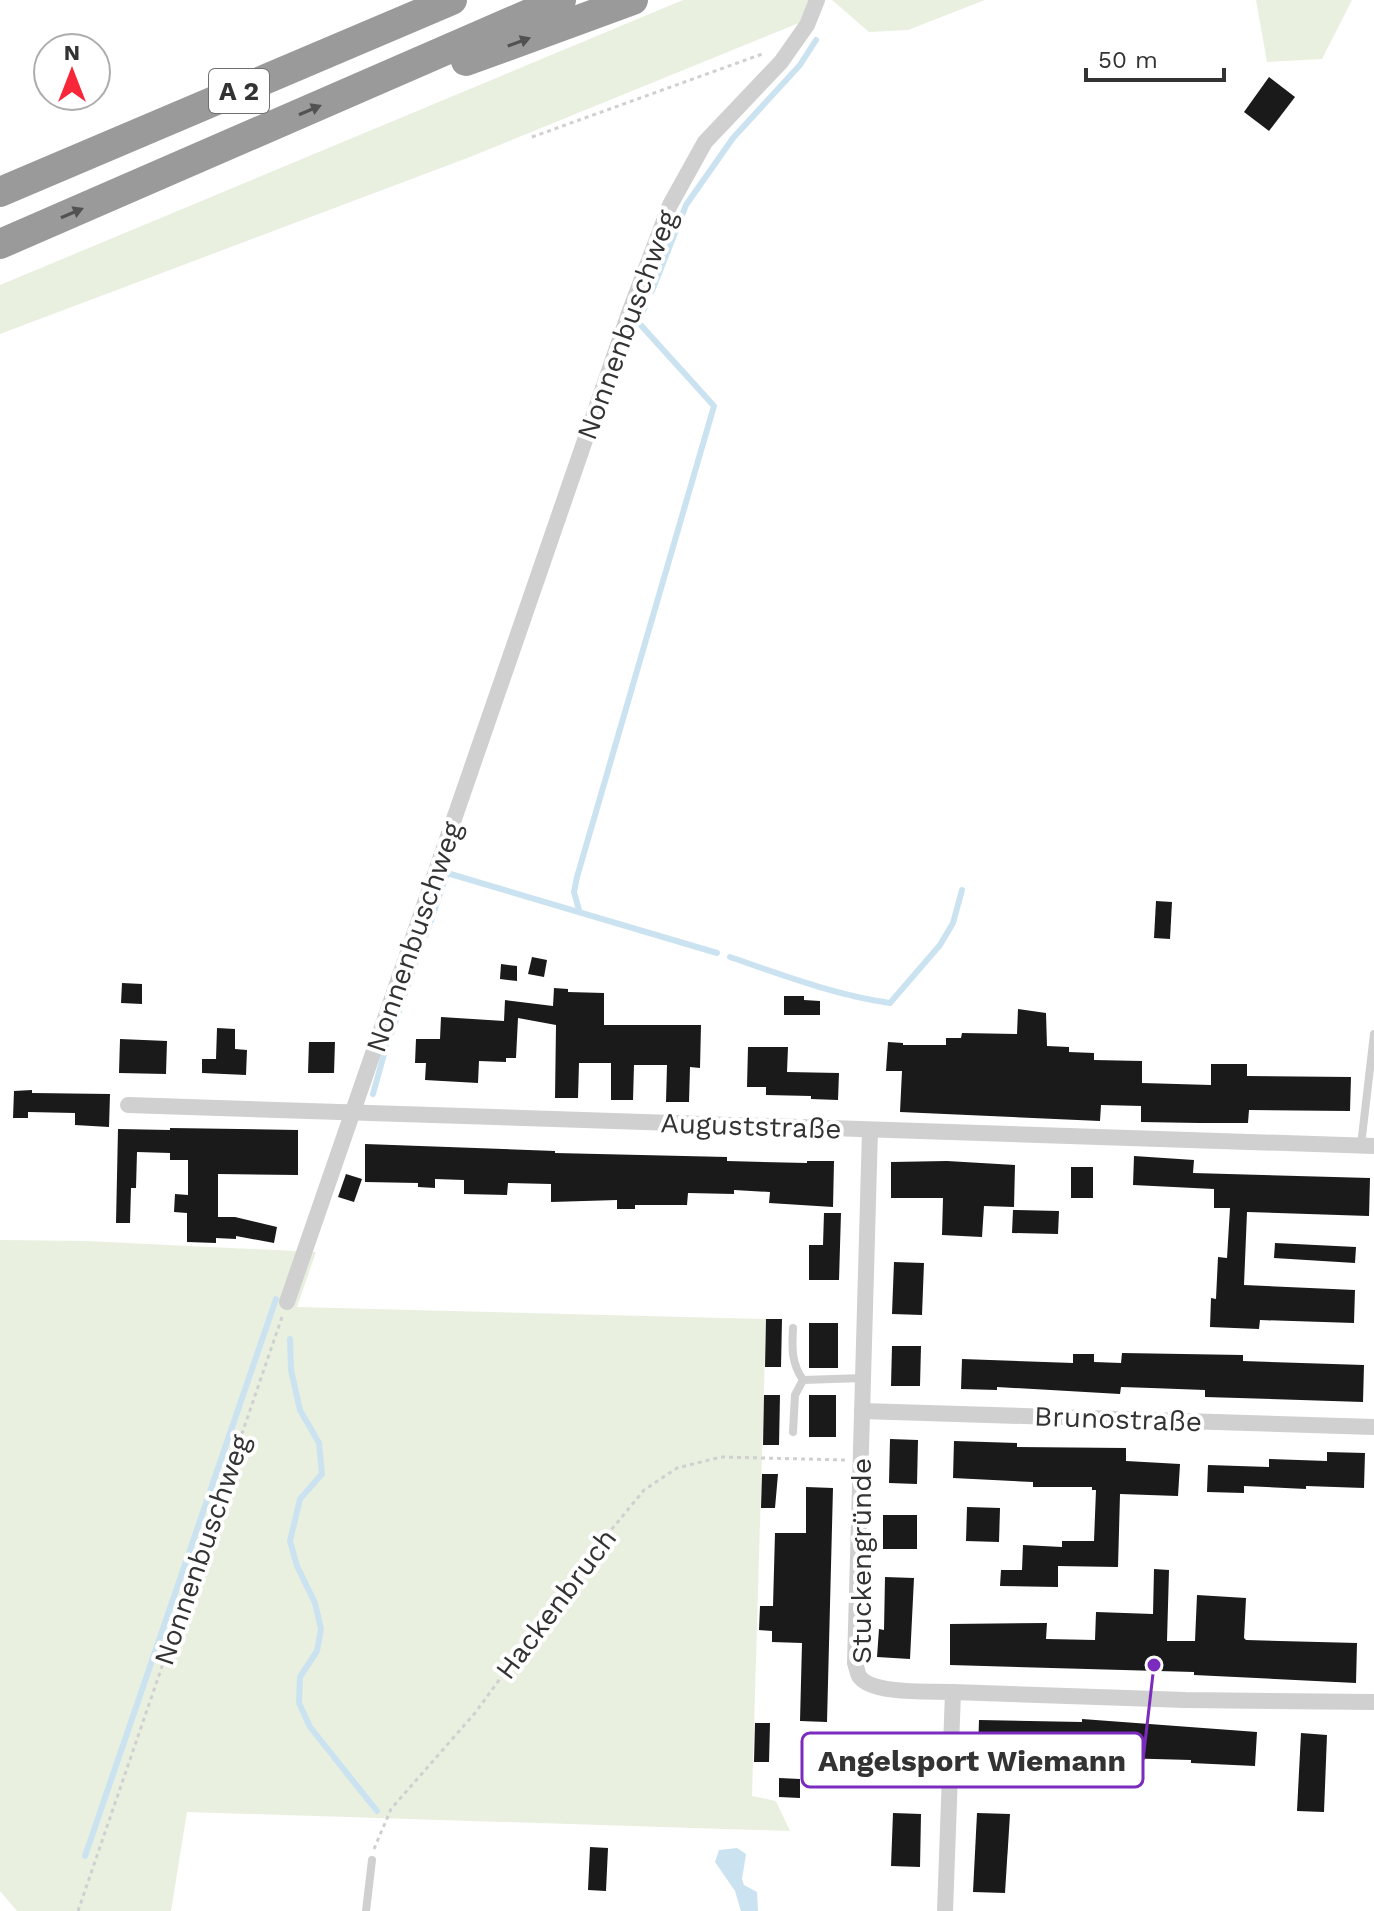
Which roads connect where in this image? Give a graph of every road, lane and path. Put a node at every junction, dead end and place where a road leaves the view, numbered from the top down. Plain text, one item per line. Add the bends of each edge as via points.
1 (398, 0) edge
2 (452, 0) edge
3 (561, 0) edge
4 (633, 0) edge
5 (817, 0) edge
6 (792, 47) junction
7 (417, 64) junction
8 (532, 137) dead end
9 (13, 187) edge
10 (0, 244) edge
11 (1374, 1034) edge
12 (128, 1105) dead end
13 (354, 1112) junction
14 (870, 1130) junction
15 (1367, 1146) edge
16 (287, 1302) joint
17 (793, 1328) dead end
18 (863, 1378) junction
19 (803, 1380) junction
20 (862, 1411) junction
21 (1374, 1427) edge
22 (793, 1432) dead end
23 (861, 1460) junction
24 (953, 1692) junction
25 (1374, 1702) edge
26 (372, 1860) joint
27 (78, 1911) edge
28 (366, 1911) edge
29 (945, 1911) edge

1 - 9 highway via 90,135
2 - 9 highway, A 2
3 - 7 highway, A 2
7 -> 4 highway via 470,60
5 - 6 street, Nonnenbuschweg
6 - 8 path
6 - 13 street, Nonnenbuschweg via 705,142 670,205
10 -> 7 highway, A 2
11 - 15 lane
12 - 13 street, Auguststraße
13 - 14 street, Auguststraße
13 - 16 street, Nonnenbuschweg
14 - 15 street, Auguststraße
14 - 18 street, Stuckengründe
16 - 27 path, Nonnenbuschweg
17 - 19 lane via 793,1360
18 - 19 lane
18 - 20 street, Stuckengründe
19 - 22 lane via 795,1395
20 - 21 street, Brunostraße
20 - 23 street, Stuckengründe
23 - 24 street, Stuckengründe via 858,1675 880,1688
23 - 26 path, Hackenbruch via 721,1457 677,1468 644,1490 475,1713 391,1809
24 - 25 street
24 - 29 street
26 - 28 lane

